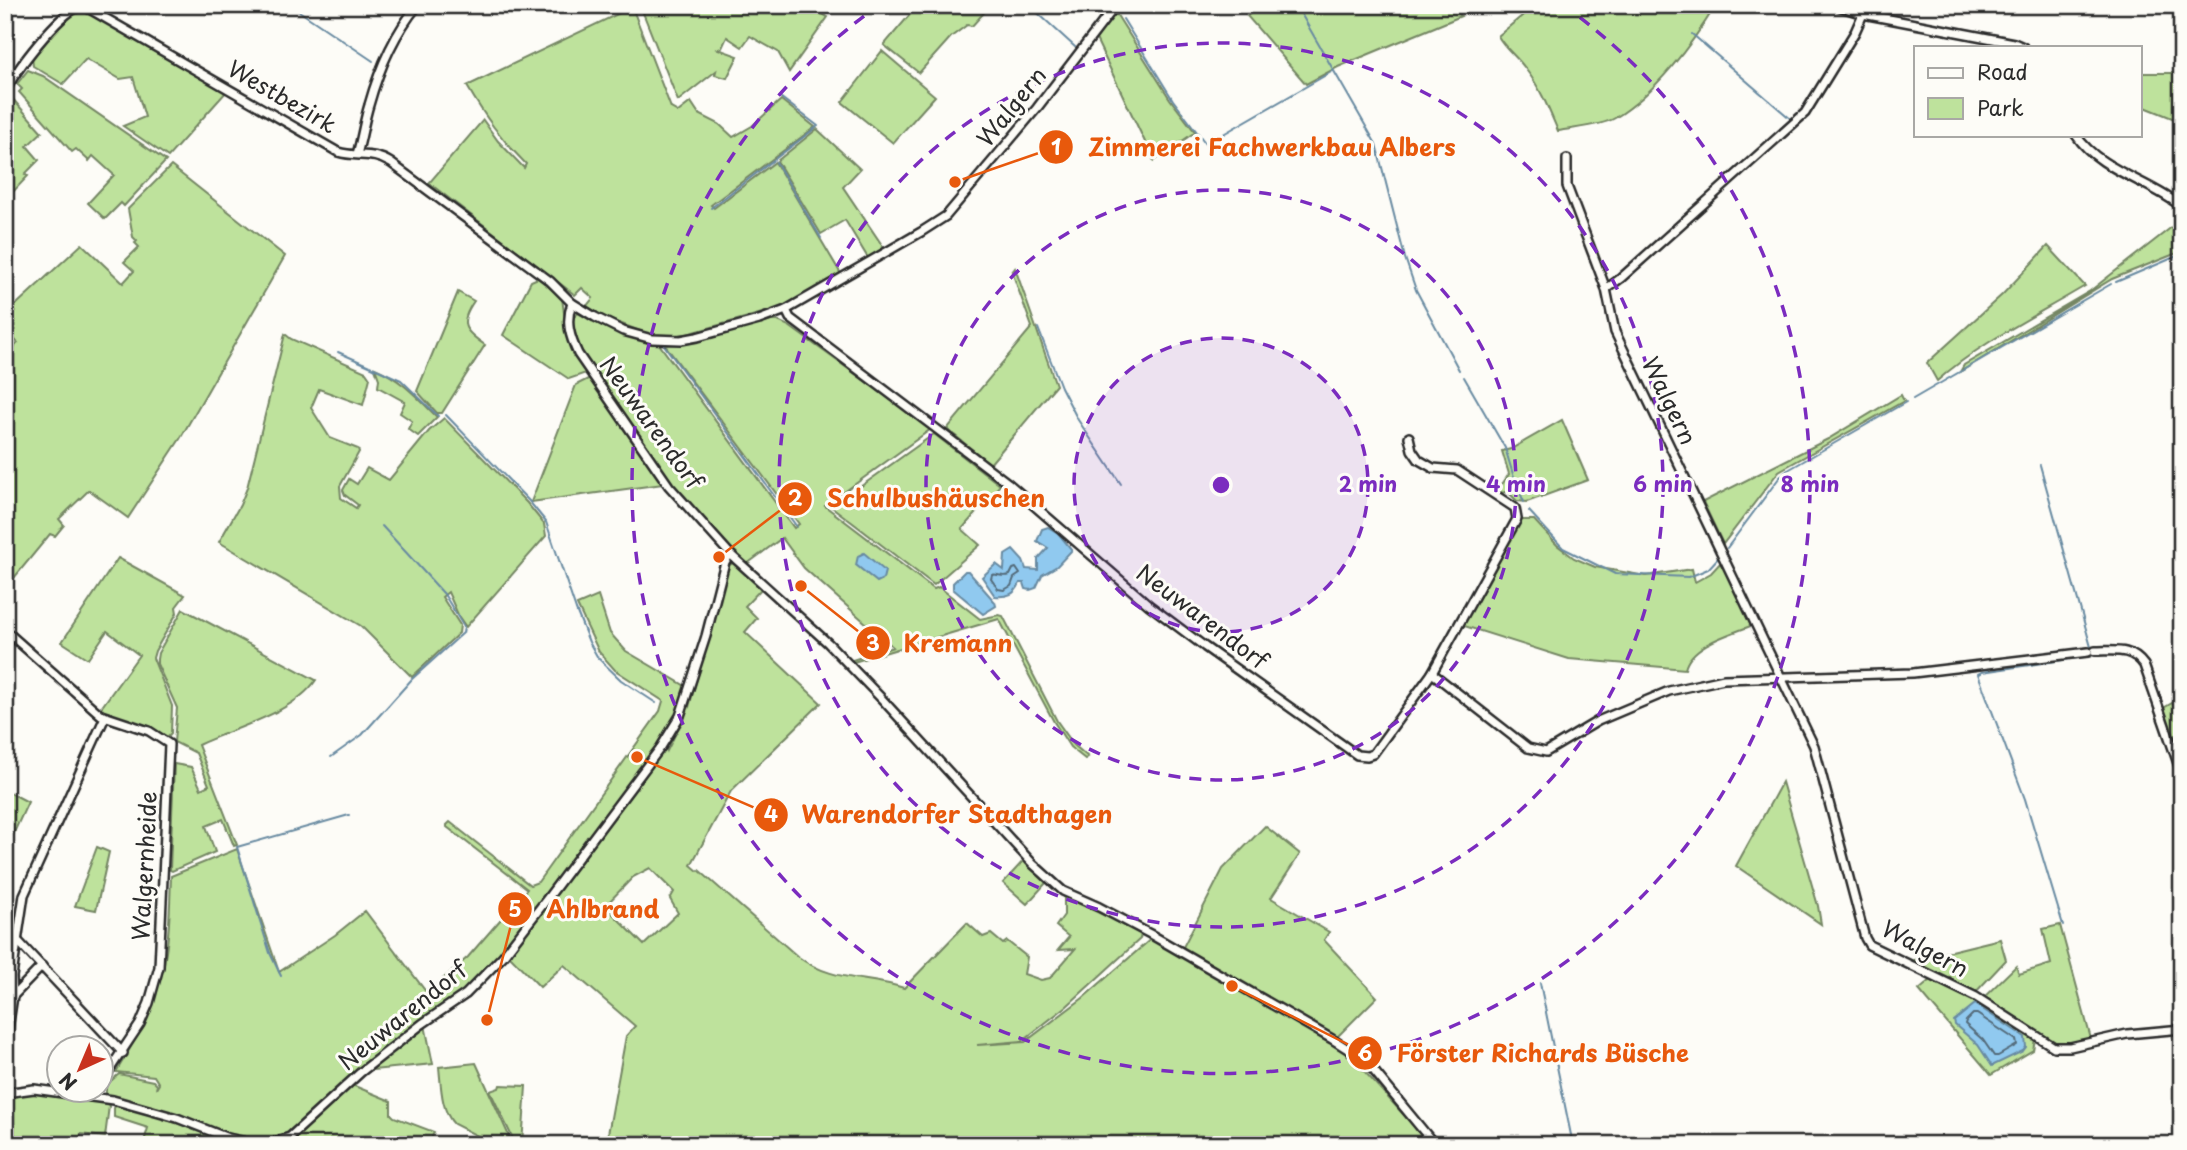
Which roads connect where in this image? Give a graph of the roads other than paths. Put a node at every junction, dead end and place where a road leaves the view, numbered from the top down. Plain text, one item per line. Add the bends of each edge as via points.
1 (418, 5) edge
2 (1116, 5) edge
3 (1835, 5) edge
4 (80, 6) edge
5 (1863, 14) junction
6 (2021, 46) edge
7 (5, 92) edge
8 (2077, 136) edge
9 (357, 154) junction
10 (1567, 159) dead end
11 (2182, 207) edge
12 (1606, 289) junction
13 (572, 303) junction
14 (786, 310) junction
15 (595, 317) joint
16 (1409, 437) dead end
17 (730, 554) junction
18 (5, 630) edge
19 (1432, 673) junction
20 (1782, 678) junction
21 (104, 717) junction
22 (2182, 775) edge
23 (17, 940) junction
24 (41, 967) junction
25 (13, 996) junction
26 (2182, 1028) edge
27 (5, 1049) edge
28 (123, 1053) junction
29 (116, 1063) edge
30 (46, 1090) edge
31 (5, 1093) edge
32 (116, 1100) edge
33 (1436, 1145) edge

1 - 9 street via 385,58
2 - 14 street, Walgern via 946,216
3 - 5 street
4 - 7 street, Westbezirk via 68,12 32,53
4 - 9 street, Westbezirk via 338,152
5 - 6 street
5 - 12 street via 1805,113
8 - 11 street via 2099,159
9 - 13 street, Westbezirk via 391,163 550,281
10 - 12 street, Walgern via 1567,186
12 - 20 street, Walgern via 1615,332
13 - 15 street, Westbezirk
13 - 17 street, Neuwarendorf via 569,327 578,354 669,486
14 - 15 street, Neuwarendorf via 665,341 639,336
14 - 19 street, Neuwarendorf via 790,318 1008,483 1149,604 1357,755 1373,754
16 - 19 street via 1419,460 1433,468 1457,470 1517,511 1517,519
17 - 32 street, Neuwarendorf via 680,716 551,895 466,995 401,1040 290,1137 279,1141 256,1144 228,1138
17 - 33 street, Neuwarendorf via 828,643 1063,891 1150,934 1364,1060
18 - 21 street, Walgernheide
19 - 20 street via 1528,748 1546,752 1598,721 1669,691 1724,680
20 - 22 street via 1913,673 2125,650 2144,665
20 - 26 street, Walgern via 1814,746 1869,946 1976,997 2054,1047
21 - 23 street via 24,895
21 - 28 street, Walgernheide via 149,731 167,741 170,750 159,967 149,1003
23 - 24 street
23 - 25 street
24 - 25 street
24 - 28 street
25 - 27 street
28 - 29 street, Walgernheide
30 - 31 street, Neuwarendorf

